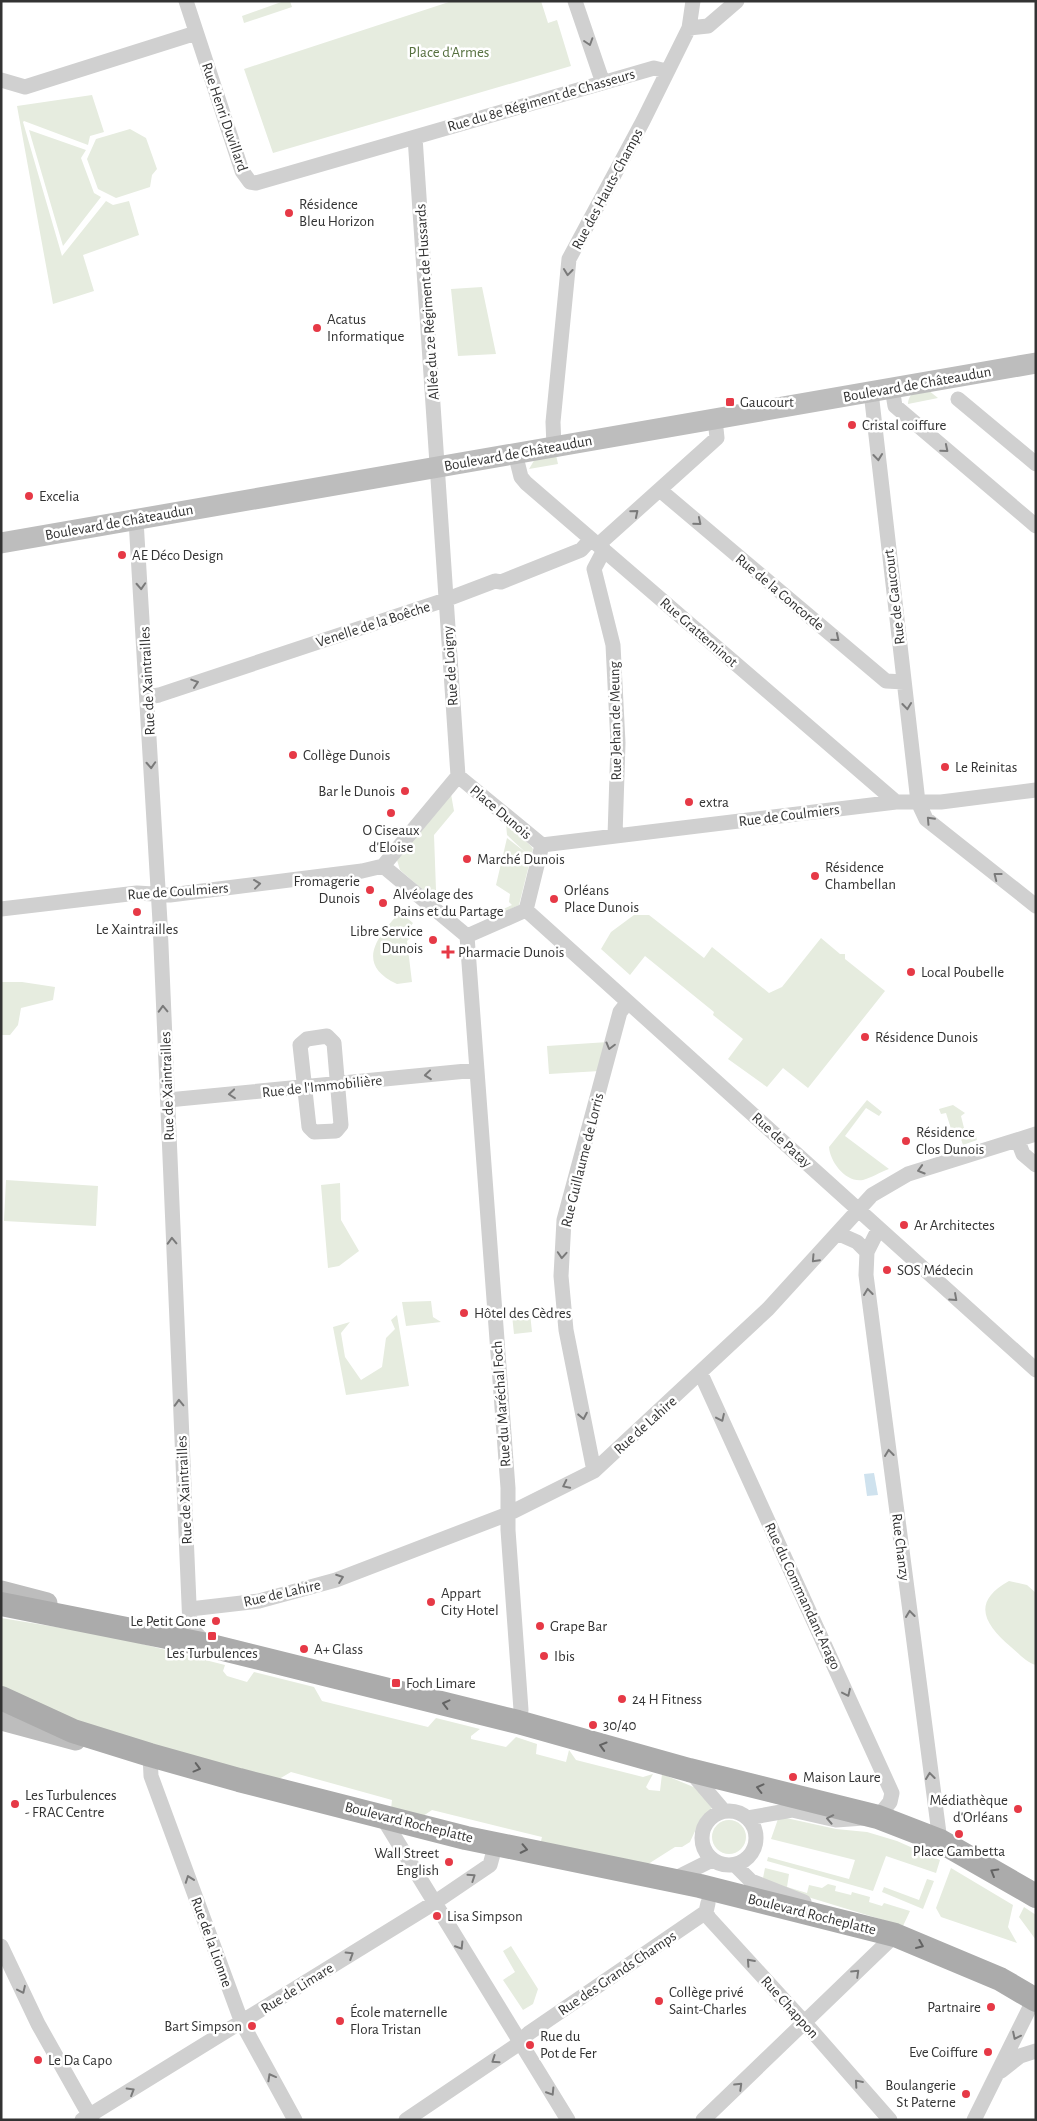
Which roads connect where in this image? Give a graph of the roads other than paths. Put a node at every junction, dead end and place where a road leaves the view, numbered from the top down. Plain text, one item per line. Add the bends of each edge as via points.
1 (186, 1) edge
2 (575, 1) edge
3 (693, 1) edge
4 (736, 1) edge
5 (689, 28) junction
6 (196, 33) junction
7 (666, 71) junction
8 (1, 80) edge
9 (603, 84) junction
10 (415, 137) junction
11 (1036, 363) edge
12 (892, 388) junction
13 (871, 392) junction
14 (958, 399) dead end
15 (716, 419) junction
16 (554, 447) junction
17 (515, 453) junction
18 (1036, 464) edge
19 (438, 467) junction
20 (661, 491) junction
21 (136, 520) junction
22 (1036, 526) edge
23 (1, 543) edge
24 (598, 545) junction
25 (445, 600) junction
26 (904, 682) junction
27 (148, 696) junction
28 (458, 776) junction
29 (1036, 790) edge
30 (896, 802) junction
31 (918, 802) junction
32 (615, 836) junction
33 (542, 845) junction
34 (383, 866) junction
35 (157, 893) junction
36 (1036, 906) edge
37 (1, 909) edge
38 (526, 910) junction
39 (467, 936) junction
40 (628, 1002) junction
41 (477, 1070) junction
42 (338, 1084) junction
43 (304, 1088) junction
44 (168, 1100) junction
45 (1036, 1134) edge
46 (1018, 1141) junction
47 (1036, 1165) edge
48 (858, 1209) junction
49 (878, 1230) junction
50 (839, 1234) junction
51 (867, 1252) junction
52 (1036, 1370) edge
53 (701, 1374) junction
54 (594, 1471) junction
55 (508, 1514) junction
56 (1, 1591) edge
57 (1, 1604) edge
58 (190, 1609) junction
59 (207, 1645) junction
60 (1, 1698) edge
61 (1, 1720) edge
62 (518, 1722) junction
63 (150, 1756) junction
64 (689, 1770) junction
65 (724, 1811) junction
66 (381, 1815) junction
67 (878, 1817) junction
68 (748, 1818) junction
69 (940, 1841) junction
70 (496, 1843) junction
71 (712, 1860) junction
72 (735, 1865) junction
73 (670, 1880) junction
74 (712, 1889) junction
75 (1036, 1896) edge
76 (434, 1903) junction
77 (706, 1912) junction
78 (895, 1935) junction
79 (1, 1946) edge
80 (1031, 1996) edge
81 (242, 2023) junction
82 (805, 2023) junction
83 (519, 2042) junction
84 (1036, 2051) edge
85 (998, 2074) junction
86 (88, 2118) edge
87 (295, 2120) edge
88 (406, 2120) edge
89 (568, 2120) edge
90 (703, 2120) edge
91 (890, 2120) edge
92 (974, 2120) edge

1 - 6 street, Rue Henri Duvillard
2 -> 9 street
3 - 5 street, Rue des Hauts-Champs
4 - 5 street via 708,26
5 - 7 street, Rue des Hauts-Champs
6 - 8 street via 25,87
6 - 10 street, Rue Henri Duvillard via 242,172 250,182 263,182
7 - 9 street, Rue du 8e Régiment de Chasseurs via 654,68
7 -> 16 street, Rue des Hauts-Champs via 570,259 553,422
9 - 10 street, Rue du 8e Régiment de Chasseurs
10 - 19 street, Allée du 2e Régiment de Hussards
11 - 12 main road, Boulevard de Châteaudun
12 - 13 main road, Boulevard de Châteaudun
12 -> 22 street via 895,406
13 - 15 main road, Boulevard de Châteaudun
13 -> 26 street, Rue de Gaucourt
14 - 18 street
15 - 16 main road, Boulevard de Châteaudun
15 - 20 street, Rue Jehan de Meung via 717,438
16 - 17 main road, Boulevard de Châteaudun
17 - 19 main road, Boulevard de Châteaudun
17 - 24 street, Rue Gratteminot via 521,477 526,483
19 - 21 main road, Boulevard de Châteaudun
19 - 25 street, Rue de Loigny
24 -> 20 street, Rue Jehan de Meung
20 -> 26 street, Rue de la Concorde via 886,680
21 - 23 main road, Boulevard de Châteaudun
21 -> 27 street, Rue de Xaintrailles
24 - 25 street, Venelle de la Boêche
24 - 30 street, Rue Gratteminot
24 - 32 street, Rue Jehan de Meung via 594,568 613,645 618,743
27 -> 25 street, Venelle de la Boêche via 160,695
25 - 28 street, Rue de Loigny
26 -> 31 street, Rue de Gaucourt
27 -> 35 street, Rue de Xaintrailles
28 - 33 street, Place Dunois
28 - 34 street, Place Dunois
29 - 31 street, Rue de Coulmiers
30 - 31 street, Rue de Coulmiers
30 - 32 street, Rue de Coulmiers
36 -> 31 street via 926,818
32 - 33 street, Rue de Coulmiers
33 - 38 street, Place Dunois
35 -> 34 street, Rue de Coulmiers via 170,894
34 - 39 street
35 - 37 street, Rue de Coulmiers
44 -> 35 street, Rue de Xaintrailles
38 - 39 street
38 - 40 street, Rue de Patay
39 - 41 street, Rue du Maréchal Foch
40 - 48 street, Rue de Patay
40 -> 54 street, Rue Guillaume de Lorris via 620,1012 564,1220 561,1276 566,1330
41 -> 42 street, Rue de l'Immobilière
41 - 55 street, Rue du Maréchal Foch
42 - 43 street, Rue de l'Immobilière
42 - 43 street via 341,1125 336,1131 314,1132 309,1127
42 - 43 street via 334,1043 327,1036 306,1038 300,1045
43 -> 44 street, Rue de l'Immobilière
58 -> 44 street, Rue de Xaintrailles
45 - 46 street, Rue de Lahire
46 - 47 street via 1023,1154
46 -> 48 street, Rue de Lahire via 908,1174 872,1195
48 - 49 street, Rue de Patay
48 - 50 street, Rue de Lahire
49 - 51 street, Rue Chanzy
49 -> 52 street, Rue de Patay
50 - 51 street
50 -> 53 street, Rue de Lahire
69 -> 51 street, Rue Chanzy via 866,1275
53 - 54 street, Rue de Lahire
53 -> 67 street, Rue du Commandant Arago via 890,1785 890,1802
54 -> 55 street, Rue de Lahire
58 -> 55 street, Rue de Lahire via 259,1601 336,1580
55 - 62 street, Rue du Maréchal Foch via 522,1710
56 - 59 main road
57 - 59 main road
58 - 59 street, Rue de Xaintrailles via 190,1627
62 -> 59 main road
60 - 63 main road, Boulevard Rocheplatte via 73,1731
61 - 63 main road, Boulevard Rocheplatte
64 -> 62 main road
63 -> 66 main road, Boulevard Rocheplatte
81 -> 63 street, Rue de la Lionne via 151,1776
64 - 65 street
67 -> 64 main road
65 - 68 street via 741,1813
65 - 71 street via 710,1818 702,1832 703,1848
66 - 70 main road, Boulevard Rocheplatte
66 - 76 street
67 -> 68 street via 836,1820 792,1810
67 - 69 main road
68 - 72 street via 755,1831 756,1845 744,1861
75 -> 69 main road
70 -> 73 main road, Boulevard Rocheplatte
76 -> 70 street, Rue de Limare via 490,1865
71 - 72 street via 727,1866
71 - 73 street
72 - 78 street, Boulevard Rocheplatte via 751,1881
73 - 74 main road, Boulevard Rocheplatte
74 - 77 street
74 - 78 main road, Boulevard Rocheplatte
81 -> 76 street, Rue de Limare
76 -> 83 street
82 -> 77 street, Rue Chappon
77 - 83 street, Rue des Grands Champs
78 -> 80 main road, Boulevard Rocheplatte
82 -> 78 street
79 -> 86 street
80 -> 85 street
86 -> 81 street, Rue de Limare
87 -> 81 street, Rue de la Lionne
90 -> 82 street
91 -> 82 street, Rue Chappon
83 -> 88 street, Rue des Grands Champs
83 -> 89 street
84 - 85 street via 1020,2056
85 - 92 street

